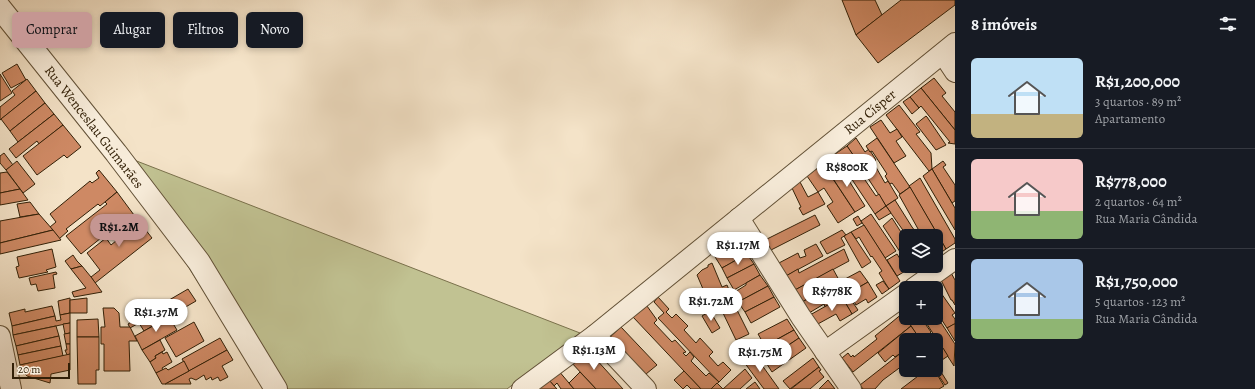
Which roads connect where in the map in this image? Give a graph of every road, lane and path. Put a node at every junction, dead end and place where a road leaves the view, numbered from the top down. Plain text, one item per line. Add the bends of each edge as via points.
1 (0, 8) edge
2 (949, 48) edge
3 (955, 72) edge
4 (739, 218) junction
5 (955, 259) edge
6 (924, 281) edge
7 (899, 299) edge
8 (595, 335) junction
9 (0, 336) edge
10 (825, 352) junction
11 (10, 389) edge
12 (276, 389) edge
13 (522, 389) edge
14 (646, 389) edge
15 (851, 389) edge

1 - 12 street, Rua Wenceslau Guimarães via 199,262
2 - 3 street
2 - 4 street, Rua Císper
4 - 8 street, Rua Císper
4 - 10 street
5 - 6 street
7 - 10 street
8 - 13 street, Rua Císper
8 - 14 street
9 - 11 street
10 - 15 street

